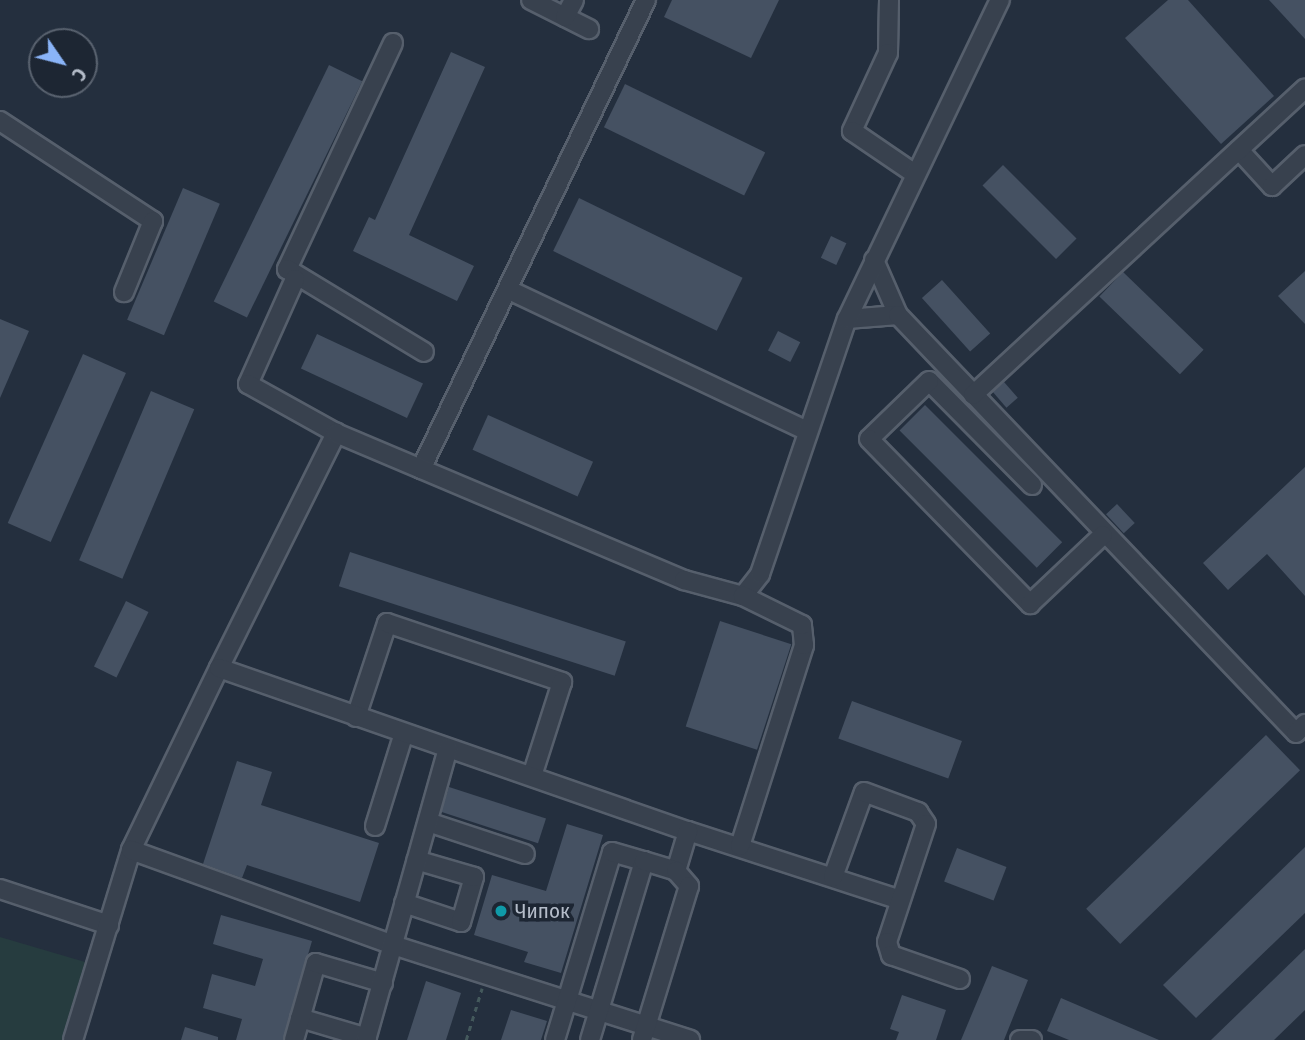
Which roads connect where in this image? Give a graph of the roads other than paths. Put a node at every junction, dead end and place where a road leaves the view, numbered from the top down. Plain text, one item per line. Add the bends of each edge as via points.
1 (531, 0) edge
2 (574, 0) edge
3 (646, 0) edge
4 (889, 0) edge
5 (1000, 0) edge
6 (565, 17) junction
7 (589, 29) dead end
8 (393, 43) dead end
9 (1305, 89) edge
10 (0, 121) edge
11 (1239, 150) junction
12 (1305, 155) edge
13 (912, 172) junction
14 (874, 260) junction
15 (295, 279) junction
16 (509, 290) junction
17 (124, 292) dead end
18 (898, 315) junction
19 (846, 318) junction
20 (424, 352) dead end
21 (973, 395) junction
22 (807, 430) junction
23 (336, 433) junction
24 (421, 469) junction
25 (1031, 485) dead end
26 (1103, 535) junction
27 (743, 596) junction
28 (219, 668) junction
29 (356, 717) junction
30 (1305, 724) edge
31 (404, 733) junction
32 (448, 748) junction
33 (532, 776) junction
34 (428, 822) junction
35 (375, 826) dead end
36 (688, 831) junction
37 (740, 846) junction
38 (131, 850) junction
39 (525, 853) dead end
40 (416, 860) junction
41 (644, 861) junction
42 (676, 871) junction
43 (833, 877) junction
44 (0, 889) edge
45 (900, 900) junction
46 (404, 902) junction
47 (109, 925) junction
48 (393, 945) junction
49 (960, 979) dead end
50 (383, 983) junction
51 (568, 1000) junction
52 (598, 1012) junction
53 (300, 1018) junction
54 (644, 1033) edge
55 (366, 1039) edge
56 (74, 1040) edge
57 (294, 1040) edge
58 (555, 1040) edge
59 (590, 1040) edge
60 (690, 1040) edge
61 (1020, 1040) edge
62 (1032, 1040) edge

1 - 6 street
2 - 6 street
3 - 16 street
4 - 13 street via 888,53 852,131
5 - 13 street
6 - 7 street
8 - 15 street via 287,269
9 - 11 street
10 - 17 street via 153,221
11 - 12 street via 1272,186
11 - 21 street
13 - 14 street
14 - 18 street
14 - 19 street
15 - 20 street
15 - 23 street via 248,384
16 - 22 street
16 - 24 street
18 - 19 street
18 - 21 street
19 - 22 street
21 - 26 street
22 - 27 street via 760,574
23 - 24 street
23 - 28 street
24 - 27 street via 684,580
25 - 26 street via 929,381 869,439 1030,604
26 - 30 street via 1296,733
27 - 37 street via 802,625 804,645
28 - 29 street
28 - 38 street
29 - 31 street
29 - 33 street via 387,623 562,682
31 - 32 street
31 - 35 street
32 - 33 street
32 - 34 street
33 - 36 street
34 - 39 street
34 - 40 street
36 - 37 street
36 - 42 street
37 - 43 street
38 - 47 street
38 - 48 street
40 - 46 street
40 - 46 street via 474,877 468,900 461,922
41 - 42 street
41 - 51 street via 612,852
41 - 52 street
42 - 54 street via 689,886
43 - 45 street
43 - 45 street via 864,792 918,812 926,824
44 - 47 street
45 - 49 street via 887,942 891,955
46 - 48 street
47 - 56 street
48 - 50 street
48 - 51 street
50 - 53 street via 316,963
50 - 55 street
51 - 52 street
51 - 58 street
52 - 54 street
52 - 59 street
53 - 55 street
53 - 57 street
54 - 60 street
61 - 62 street

